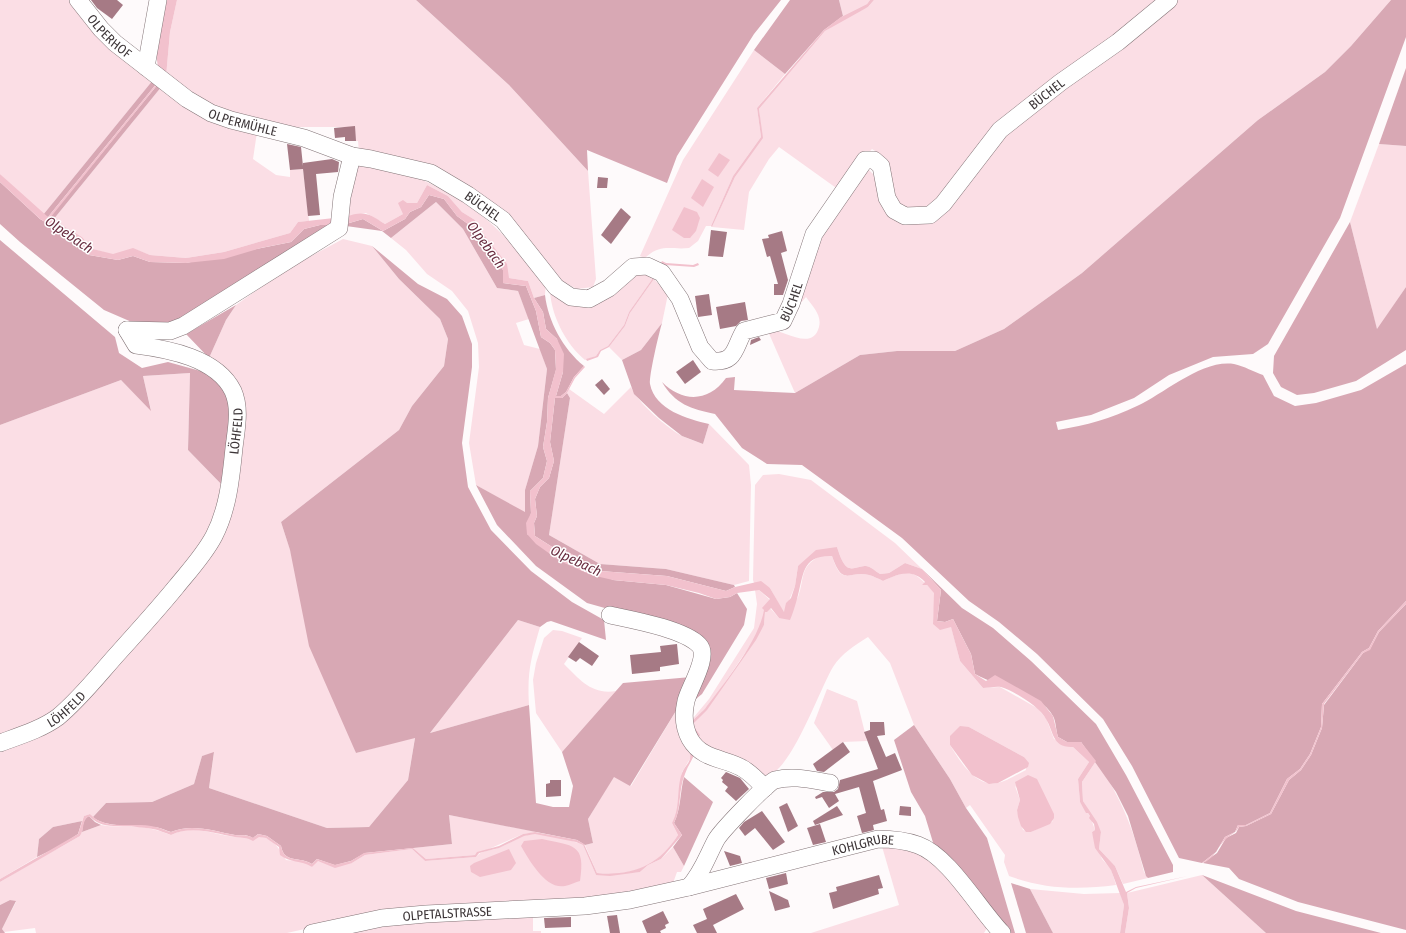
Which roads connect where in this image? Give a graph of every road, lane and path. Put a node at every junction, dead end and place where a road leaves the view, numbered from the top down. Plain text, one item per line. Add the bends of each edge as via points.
1 (78, 0) edge
2 (158, 0) edge
3 (1169, 0) edge
4 (146, 67) junction
5 (352, 156) junction
6 (610, 615) dead end
7 (0, 743) edge
8 (830, 783) dead end
9 (765, 788) junction
10 (689, 887) junction
11 (585, 906) joint
12 (312, 933) edge
13 (1002, 933) edge

1 - 4 street, OLPERHOF via 106,34
2 - 4 street
3 - 5 street, BÜCHEL via 1118,42 1060,82 1000,130 943,204 930,215 905,216 894,210 887,198 881,166 874,160 865,160 814,234 783,321 744,331 732,357 722,362 712,361 700,347 680,299 662,273 647,266 633,267 609,288 589,299 571,296 556,287 503,220 468,195 430,173
4 - 5 street, OLPERMÜHLE via 187,99 211,112 231,120 304,138
5 - 7 street, LÖHFELD via 338,228 183,326 170,331 127,330 136,345 172,351 210,367 233,391 238,420 224,511 214,536 199,560 78,698 56,718
6 - 9 street via 648,623 691,638 700,646 703,652 702,660 686,701 684,722 691,741 710,757 742,767
8 - 9 street via 781,778 773,780
9 - 10 street via 726,826
10 - 11 street, KOHLGRUBE via 630,900
10 - 13 street, KOHLGRUBE via 855,844 878,839 899,839 932,853 952,872
11 - 12 street, OLPETALSTRASSE via 418,914 382,918

